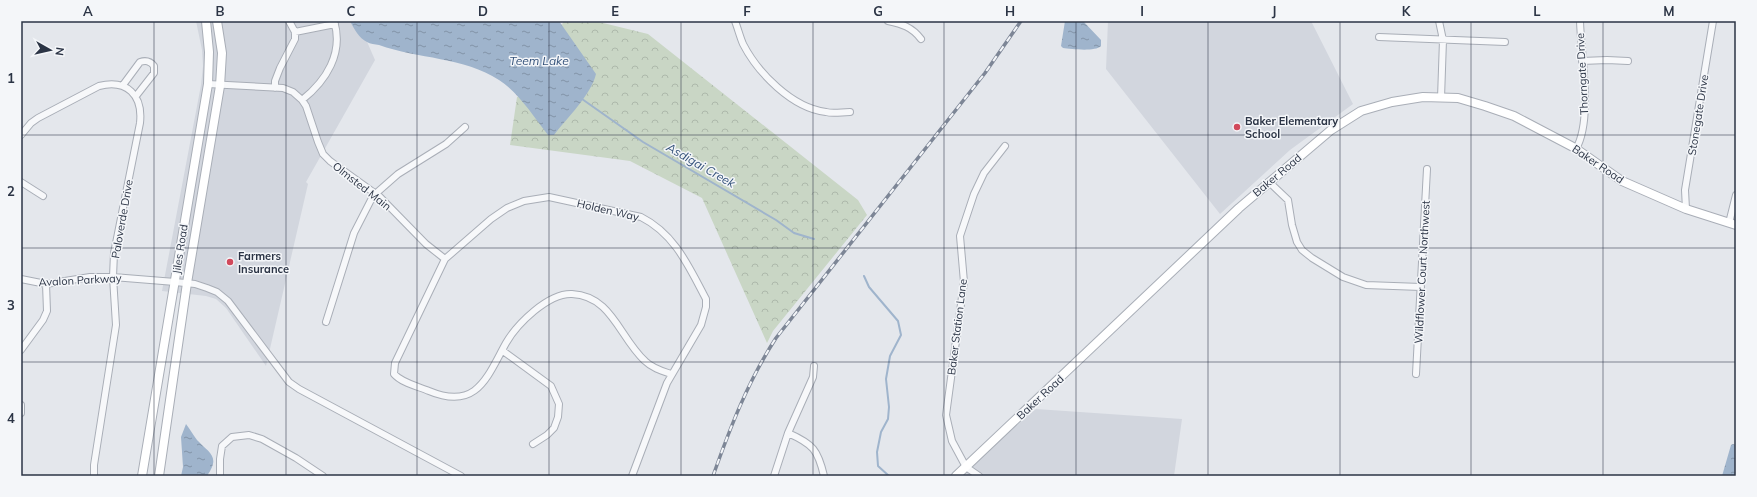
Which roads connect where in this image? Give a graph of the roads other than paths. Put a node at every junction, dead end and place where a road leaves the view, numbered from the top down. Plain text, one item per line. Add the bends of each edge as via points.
1 (206, 21) edge
2 (217, 21) edge
3 (288, 21) edge
4 (735, 21) edge
5 (888, 21) edge
6 (1439, 21) edge
7 (1580, 21) edge
8 (1713, 21) edge
9 (335, 22) edge
10 (295, 32) junction
11 (1380, 37) dead end
12 (921, 39) dead end
13 (1443, 40) junction
14 (1505, 42) dead end
15 (1582, 61) junction
16 (1628, 61) dead end
17 (208, 84) junction
18 (123, 85) junction
19 (220, 86) junction
20 (275, 88) junction
21 (136, 96) junction
22 (1441, 98) junction
23 (302, 100) junction
24 (850, 112) dead end
25 (465, 127) dead end
26 (21, 135) edge
27 (1005, 146) dead end
28 (1576, 149) junction
29 (1427, 169) dead end
30 (21, 182) edge
31 (1269, 182) junction
32 (374, 194) junction
33 (1736, 195) edge
34 (43, 196) dead end
35 (1686, 209) junction
36 (1733, 224) edge
37 (445, 259) junction
38 (113, 277) junction
39 (21, 279) edge
40 (175, 282) junction
41 (187, 283) junction
42 (46, 284) junction
43 (1421, 287) junction
44 (326, 322) dead end
45 (21, 350) edge
46 (503, 351) junction
47 (814, 366) dead end
48 (671, 374) junction
49 (1416, 374) dead end
50 (21, 405) edge
51 (21, 413) edge
52 (788, 433) junction
53 (533, 444) dead end
54 (966, 467) junction
55 (94, 476) edge
56 (142, 476) edge
57 (159, 476) edge
58 (220, 476) edge
59 (323, 476) edge
60 (461, 476) edge
61 (632, 476) edge
62 (774, 476) edge
63 (824, 476) edge
64 (956, 476) edge
65 (979, 476) edge

1 - 17 main road, Jiles Road via 209,52
2 - 19 main road, Jiles Road via 222,53
3 - 10 street
4 - 24 street via 742,42 754,61 788,96 801,105 826,113
5 - 12 street via 907,26
6 - 13 street
7 - 15 street, Thorngate Drive
8 - 35 street, Stonegate Drive via 1685,190
9 - 10 street
9 - 23 street via 336,45 325,77 318,87
10 - 20 street via 295,39 277,75
11 - 13 street
13 - 14 street
13 - 22 street
15 - 16 street
15 - 28 street, Thorngate Drive via 1586,110 1583,133
17 - 19 street, Olmsted Main
17 - 40 main road, Jiles Road
18 - 21 street
18 - 21 street via 140,62 151,62 154,73
18 - 26 street via 99,86 38,118
19 - 20 street, Olmsted Main
19 - 41 main road, Jiles Road
20 - 23 street, Olmsted Main via 294,92
21 - 38 street, Paloverde Drive via 142,112 114,253
22 - 28 main road, Baker Road via 1458,98 1514,116
22 - 31 main road, Baker Road via 1392,102 1362,111 1331,130
23 - 32 street, Olmsted Main via 324,154 342,171
25 - 32 street via 446,144 406,168
27 - 54 street, Baker Station Lane via 984,173 960,236 964,282 946,415 952,441
28 - 35 main road, Baker Road via 1622,181
29 - 43 street, Wildflower Court Northwest
30 - 34 street
31 - 43 street via 1288,200 1297,242 1312,258 1342,277 1366,285
31 - 54 main road, Baker Road
32 - 37 street, Olmsted Main
32 - 44 street via 354,233
33 - 36 street
35 - 36 main road, Baker Road
37 - 46 street, Holden Way via 393,370 394,374 441,396 459,397 476,389 487,379
37 - 48 street, Holden Way via 507,208 538,198 549,197 645,219 674,243 706,299 701,325
38 - 40 street, Avalon Parkway
38 - 42 street, Avalon Parkway
38 - 55 street, Paloverde Drive via 116,325
39 - 42 street, Avalon Parkway
40 - 41 street, Avalon Parkway
40 - 56 main road, Jiles Road
41 - 57 main road, Jiles Road
41 - 60 street, Jiles Road via 217,292 228,301 288,382
42 - 45 street via 47,311
43 - 49 street, Wildflower Court Northwest
46 - 48 street via 513,333 542,304 563,294 587,296 600,303 645,361
46 - 53 street via 551,386 559,404 554,428
47 - 52 street via 813,377
48 - 61 street, Holden Way
50 - 51 street
52 - 62 street
52 - 63 street via 811,445 821,462
54 - 64 main road, Baker Road
54 - 65 street
58 - 59 street via 222,446 232,437 249,435 262,439

